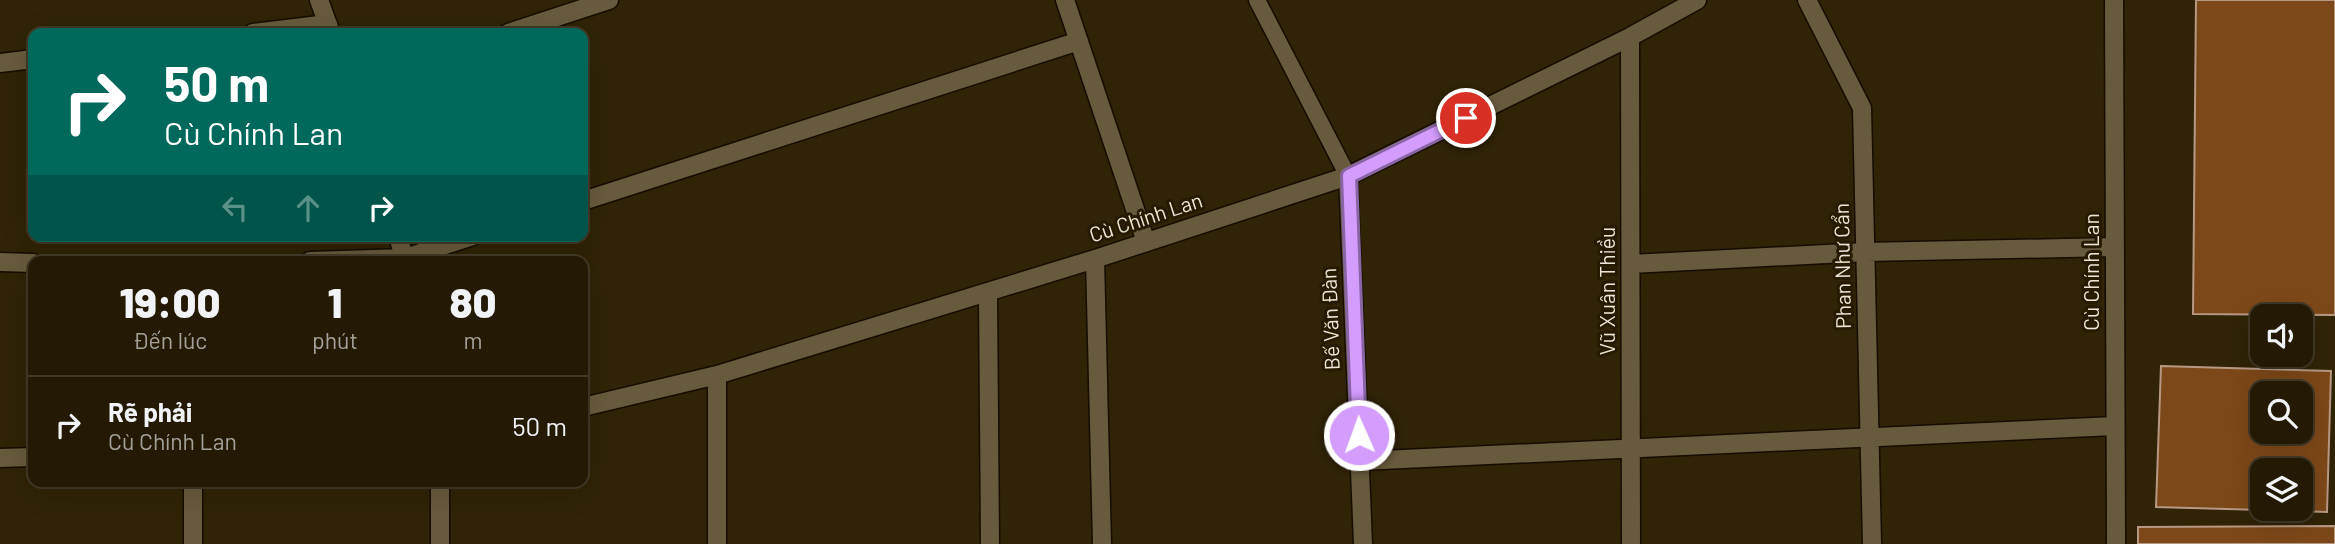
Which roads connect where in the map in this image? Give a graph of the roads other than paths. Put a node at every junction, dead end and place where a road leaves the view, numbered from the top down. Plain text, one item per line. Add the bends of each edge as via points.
1 (319, 0) edge
2 (609, 0) edge
3 (1065, 0) edge
4 (1257, 0) edge
5 (1696, 0) edge
6 (1807, 0) edge
7 (2114, 0) edge
8 (329, 28) edge
9 (523, 28) edge
10 (1630, 37) junction
11 (1079, 41) junction
12 (28, 60) edge
13 (0, 63) edge
14 (1349, 176) junction
15 (588, 199) edge
16 (456, 242) edge
17 (1146, 242) junction
18 (2115, 247) junction
19 (1865, 252) junction
20 (416, 256) edge
21 (1095, 259) junction
22 (0, 262) edge
23 (28, 263) edge
24 (1631, 264) junction
25 (988, 293) junction
26 (717, 375) junction
27 (588, 406) edge
28 (2115, 426) junction
29 (1869, 437) junction
30 (1631, 449) junction
31 (28, 457) edge
32 (0, 458) edge
33 (1360, 461) junction
34 (193, 487) edge
35 (440, 487) edge
36 (192, 544) edge
37 (440, 544) edge
38 (717, 544) edge
39 (990, 544) edge
40 (1102, 544) edge
41 (1363, 544) edge
42 (1631, 544) edge
43 (1872, 544) edge
44 (2116, 544) edge

1 - 8 street
2 - 9 street
3 - 11 street
4 - 14 lane
5 - 10 street, Cù Chính Lan
6 - 19 street, Phan Như Cẩn via 1862,108
7 - 18 street, Cù Chính Lan
10 - 14 street, Cù Chính Lan
10 - 24 street, Vũ Xuân Thiều
11 - 15 street
11 - 17 street
12 - 13 street
14 - 17 street, Cù Chính Lan
14 - 33 street, Bế Văn Đàn
16 - 20 street
17 - 21 street, Cù Chính Lan
18 - 19 street
18 - 28 street, Cù Chính Lan
19 - 24 street
19 - 29 street, Phan Như Cẩn
21 - 25 street, Cù Chính Lan
21 - 40 street
22 - 23 street
24 - 30 street, Vũ Xuân Thiều
25 - 26 street, Cù Chính Lan
25 - 39 street
26 - 27 street, Cù Chính Lan
26 - 38 street
28 - 29 street
28 - 44 street, Cù Chính Lan
29 - 30 street
29 - 43 street, Phan Như Cẩn
30 - 33 street
30 - 42 street, Vũ Xuân Thiều
31 - 32 street
33 - 41 street, Bế Văn Đàn
34 - 36 street
35 - 37 street

